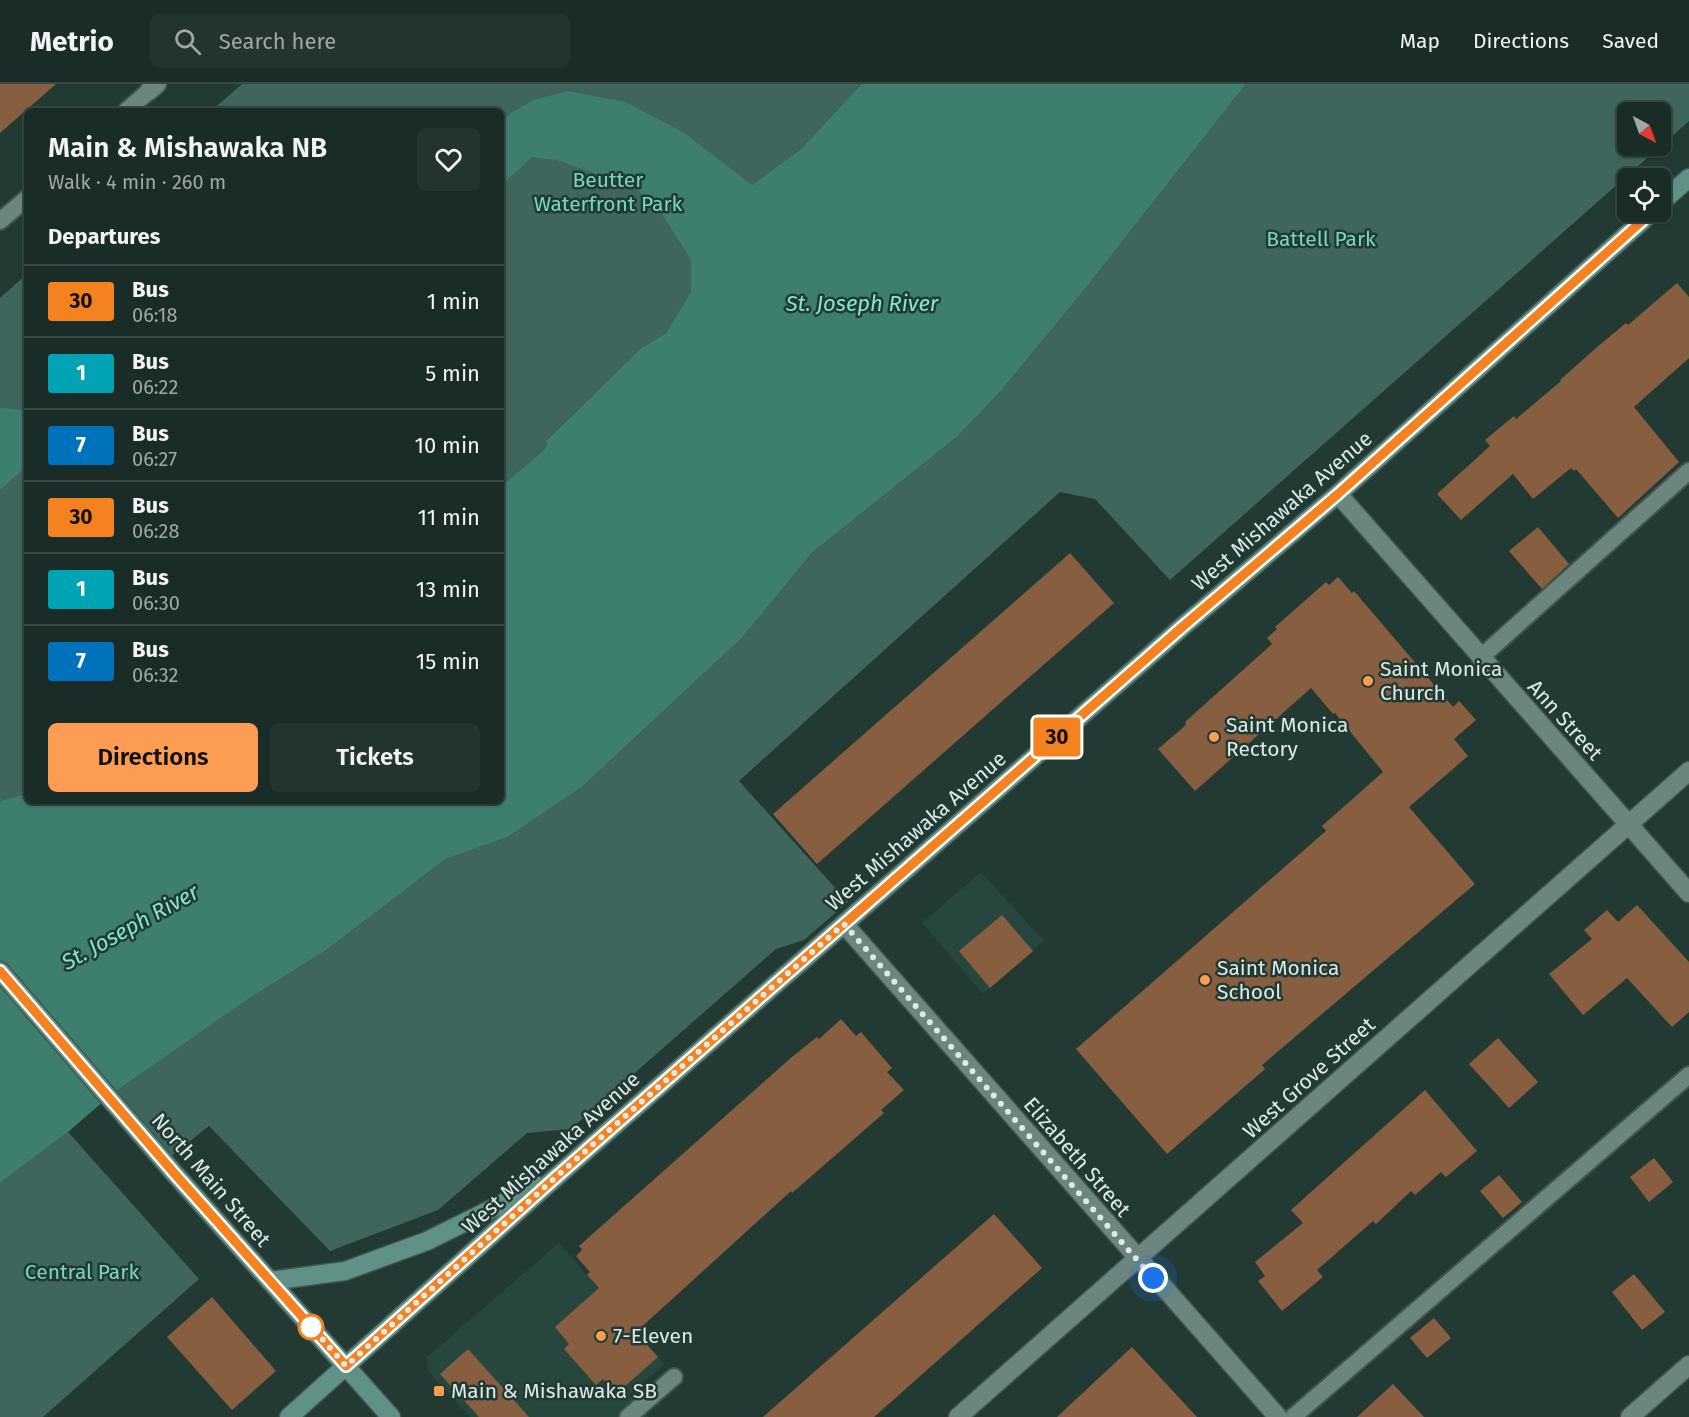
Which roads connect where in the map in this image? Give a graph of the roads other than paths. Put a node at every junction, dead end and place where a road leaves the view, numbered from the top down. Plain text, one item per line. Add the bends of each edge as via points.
1 (153, 87) edge
2 (129, 108) edge
3 (1689, 178) edge
4 (1671, 194) edge
5 (24, 201) edge
6 (0, 221) edge
7 (1641, 222) edge
8 (1689, 471) edge
9 (1338, 494) junction
10 (1480, 658) junction
11 (1689, 771) edge
12 (1629, 824) junction
13 (1689, 893) edge
14 (844, 924) junction
15 (0, 971) edge
16 (1689, 1075) edge
17 (556, 1177) junction
18 (1138, 1261) junction
19 (270, 1281) junction
20 (1689, 1365) edge
21 (346, 1366) junction
22 (674, 1377) dead end
23 (289, 1417) edge
24 (391, 1417) edge
25 (628, 1417) edge
26 (958, 1417) edge
27 (1278, 1417) edge
28 (1293, 1417) edge
29 (1630, 1417) edge

1 - 2 lane
3 - 4 main road
5 - 6 lane
7 - 9 main road, West Mishawaka Avenue
8 - 10 lane
9 - 10 street, Ann Street
9 - 14 main road, West Mishawaka Avenue
10 - 12 street, Ann Street
11 - 12 street, West Grove Street
12 - 13 street, Ann Street
12 - 18 street, West Grove Street
14 - 17 main road, West Mishawaka Avenue
14 - 18 street, Elizabeth Street
15 - 19 main road, North Main Street
16 - 28 lane
17 - 19 main road via 427,1240 345,1272
17 - 21 main road, West Mishawaka Avenue
18 - 26 street, West Grove Street
18 - 27 street, Elizabeth Street
19 - 21 main road, North Main Street
20 - 29 street
21 - 23 main road, West Mishawaka Avenue
21 - 24 main road, North Main Street
22 - 25 lane

